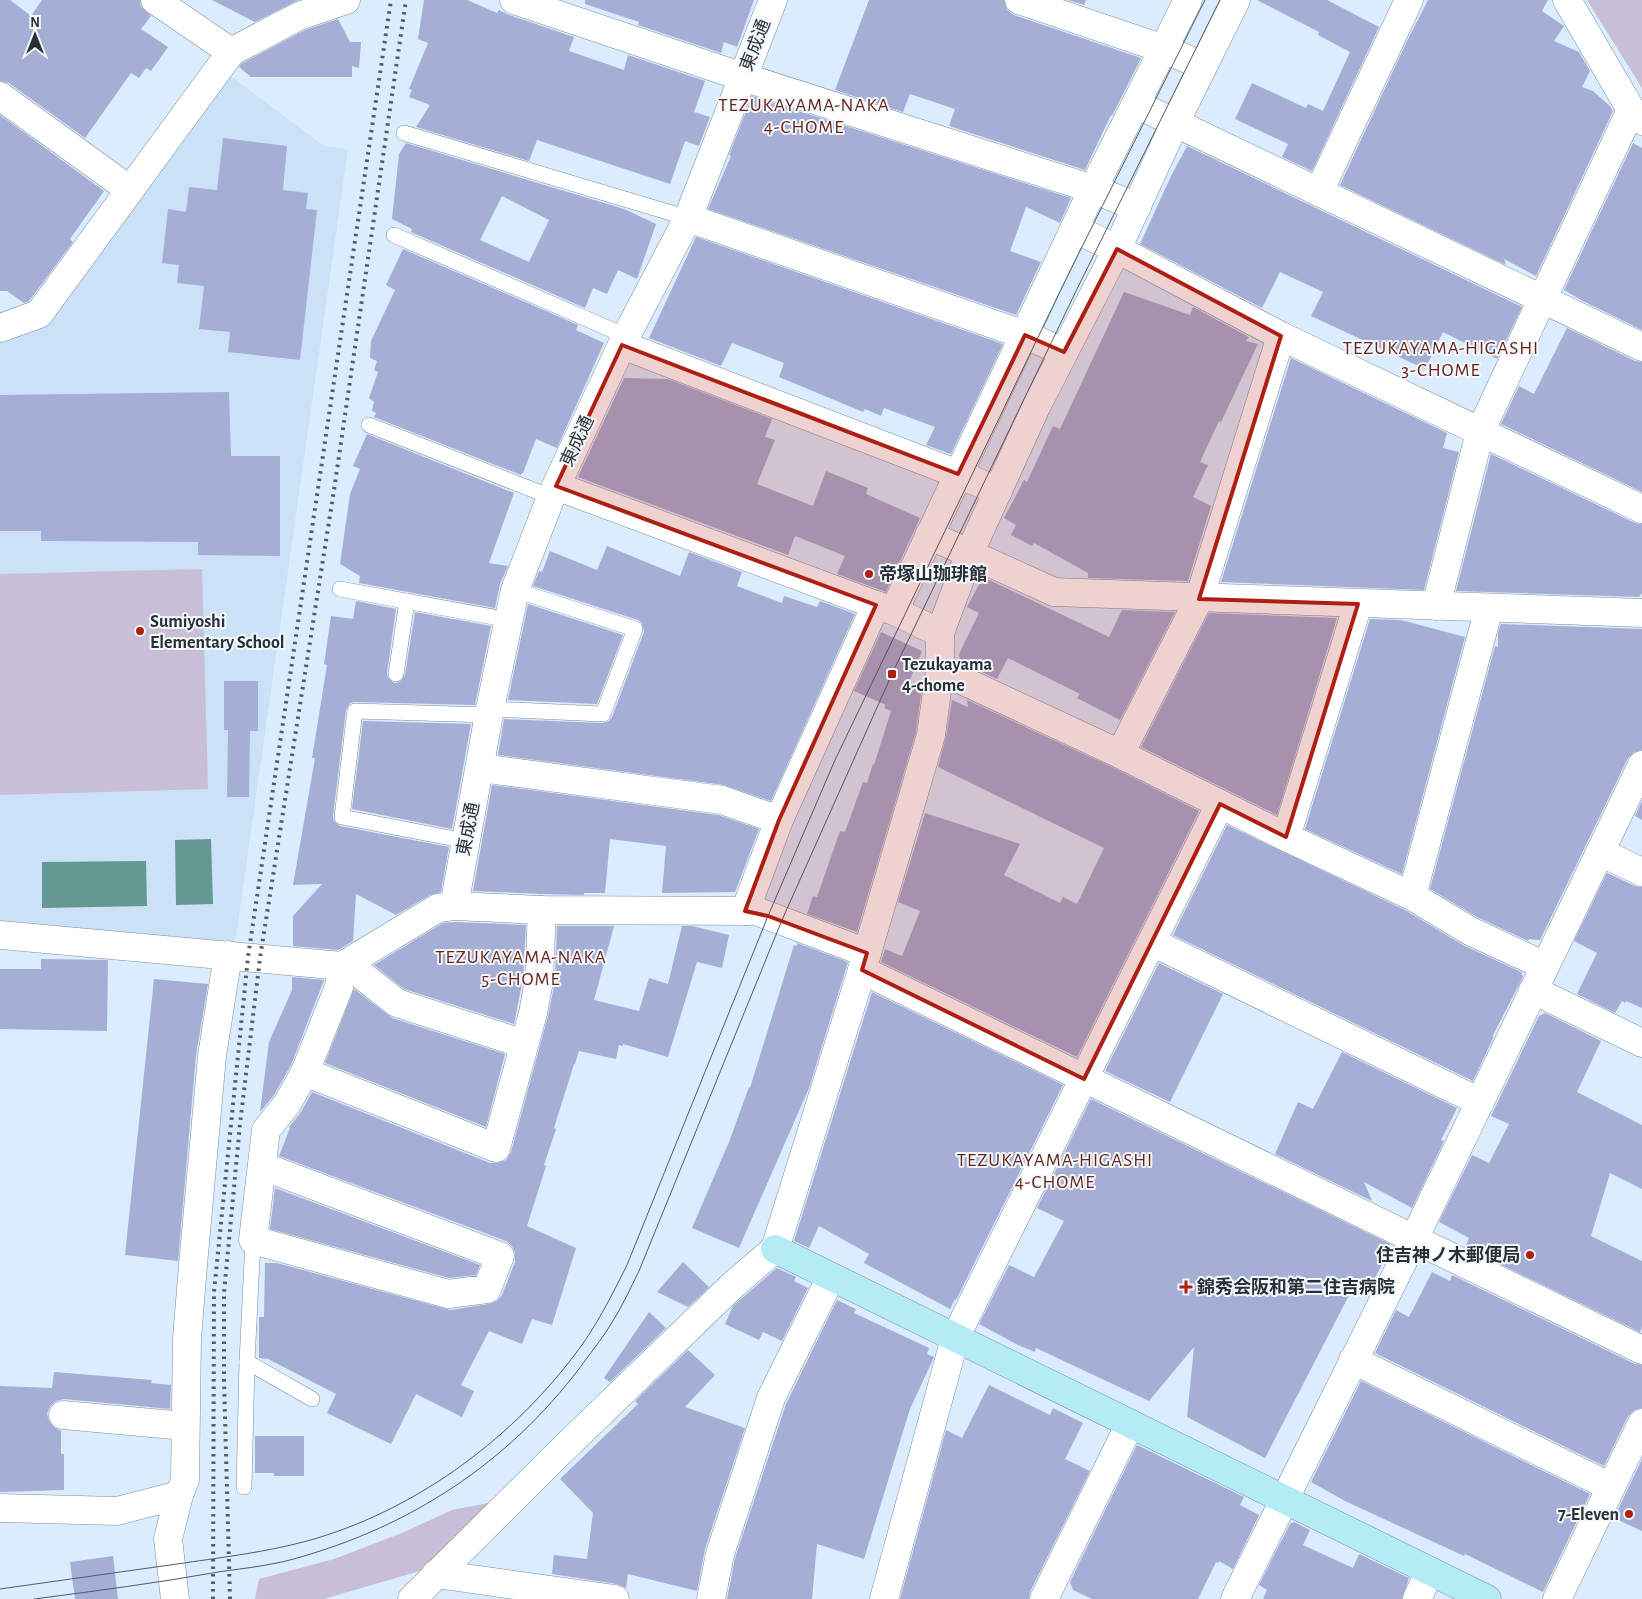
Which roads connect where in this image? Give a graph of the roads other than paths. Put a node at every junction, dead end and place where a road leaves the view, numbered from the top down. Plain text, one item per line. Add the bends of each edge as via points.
1 (155, 0) edge
2 (346, 0) edge
3 (514, 0) edge
4 (773, 0) edge
5 (1019, 0) edge
6 (1188, 0) edge
7 (1236, 0) edge
8 (1409, 0) edge
9 (1567, 0) edge
10 (1164, 49) junction
11 (232, 52) junction
12 (1204, 66) junction
13 (743, 77) junction
14 (0, 96) edge
15 (1136, 104) junction
16 (1637, 116) edge
17 (1175, 123) junction
18 (404, 132) dead end
19 (1093, 189) junction
20 (130, 190) junction
21 (1319, 192) junction
22 (1137, 206) junction
23 (688, 218) junction
24 (1075, 229) junction
25 (394, 235) dead end
26 (1117, 249) junction
27 (1542, 300) junction
28 (0, 328) edge
29 (1025, 335) junction
30 (1281, 336) junction
31 (624, 341) junction
32 (1642, 347) edge
33 (1064, 352) junction
34 (368, 425) dead end
35 (1480, 432) junction
36 (958, 474) junction
37 (554, 491) junction
38 (998, 491) junction
39 (1642, 509) edge
40 (929, 535) junction
41 (970, 552) junction
42 (340, 589) dead end
43 (516, 590) junction
44 (1199, 599) junction
45 (407, 601) junction
46 (1358, 604) junction
47 (1436, 606) junction
48 (885, 608) junction
49 (1490, 608) junction
50 (1642, 613) edge
51 (510, 620) junction
52 (940, 633) junction
53 (940, 670) junction
54 (396, 674) dead end
55 (490, 712) junction
56 (1120, 754) junction
57 (1642, 765) edge
58 (480, 768) junction
59 (1220, 804) junction
60 (779, 820) junction
61 (1286, 837) junction
62 (466, 841) junction
63 (1600, 852) junction
64 (1642, 872) edge
65 (1412, 896) junction
66 (454, 906) junction
67 (542, 910) junction
68 (745, 911) junction
69 (0, 935) edge
70 (1152, 942) junction
71 (228, 955) junction
72 (865, 962) junction
73 (342, 966) junction
74 (1545, 966) junction
75 (1533, 990) junction
76 (1642, 1043) edge
77 (524, 1044) junction
78 (304, 1072) junction
79 (1084, 1078) junction
80 (1480, 1102) junction
81 (262, 1166) junction
82 (1414, 1239) junction
83 (252, 1240) junction
84 (775, 1249) junction
85 (831, 1276) junction
86 (955, 1338) junction
87 (1642, 1350) edge
88 (1353, 1360) junction
89 (247, 1362) junction
90 (312, 1398) dead end
91 (64, 1415) dead end
92 (1642, 1423) edge
93 (1130, 1424) junction
94 (185, 1426) junction
95 (244, 1487) dead end
96 (1611, 1487) junction
97 (179, 1495) junction
98 (1284, 1499) junction
99 (0, 1508) edge
100 (1430, 1571) junction
101 (436, 1574) junction
102 (175, 1599) edge
103 (412, 1599) edge
104 (615, 1599) edge
105 (711, 1599) edge
106 (884, 1599) edge
107 (1044, 1599) edge
108 (1234, 1599) edge
109 (1417, 1599) edge
110 (1487, 1599) edge
111 (1557, 1599) edge

1 - 11 street
2 - 11 street via 299,16
3 - 13 street
4 - 13 street, 東成通
5 - 10 street
6 - 10 street
7 - 12 street
8 - 21 street
9 - 16 street
10 - 12 street
10 - 15 street
11 - 20 street
12 - 17 street
13 - 19 street
13 - 23 street, 東成通
14 - 20 street
15 - 17 street
15 - 19 street
16 - 27 street
17 - 21 street
17 - 22 street
18 - 23 lane
19 - 22 street
19 - 24 street
20 - 28 street via 39,314
21 - 27 street
22 - 26 street
23 - 29 street
23 - 31 street, 東成通
24 - 26 street
24 - 29 street
25 - 31 lane
26 - 30 street
26 - 33 street
27 - 32 street
27 - 35 street
29 - 33 street
29 - 36 street
30 - 35 street
30 - 44 street
31 - 36 street
31 - 37 street, 東成通
33 - 38 street
34 - 37 lane
35 - 39 street
35 - 47 street
36 - 38 street
36 - 40 street
37 - 43 street, 東成通
37 - 48 street
38 - 41 street
40 - 41 street
40 - 48 street
41 - 44 street via 1054,592
41 - 52 street
42 - 45 lane
43 - 51 street, 東成通
43 - 55 lane via 635,629 603,714
44 - 46 street
44 - 56 street
45 - 51 lane
45 - 54 lane
46 - 47 street
46 - 61 street
47 - 49 street
48 - 52 street
48 - 60 street
49 - 50 street
49 - 65 street
51 - 55 street, 東成通
52 - 53 street
53 - 56 street
53 - 72 street via 931,735
55 - 58 street, 東成通
55 - 62 lane via 355,711 342,817
56 - 59 street
57 - 63 street
58 - 60 street via 722,800
58 - 62 street, 東成通
59 - 61 street
59 - 70 street
60 - 68 street
61 - 65 street
62 - 66 street, 東成通
63 - 64 street
63 - 74 street
65 - 74 street via 1470,931
66 - 67 street
66 - 73 street via 438,908
67 - 68 street
67 - 77 street via 539,981
68 - 72 street via 756,911
69 - 71 street
70 - 79 street
70 - 80 street
71 - 73 street
71 - 94 street via 212,1056 197,1207 187,1338
72 - 79 street
72 - 84 street
73 - 77 street via 359,973 397,1003
73 - 78 street via 339,987
74 - 75 street
75 - 76 street
75 - 80 street
77 - 78 street via 496,1148
78 - 81 street via 287,1104 266,1130
79 - 82 street
79 - 86 street
80 - 82 street
81 - 83 street
81 - 83 street via 500,1256 487,1290 448,1294
82 - 87 street
82 - 88 street
83 - 89 lane
84 - 85 street
84 - 101 street via 727,1291
85 - 86 street
85 - 105 street via 771,1398 720,1554
86 - 93 street
86 - 106 street
88 - 96 street
88 - 98 street
89 - 90 lane
89 - 95 lane
91 - 94 street
92 - 96 street
93 - 98 street
93 - 107 street
94 - 97 street via 185,1480
96 - 111 street
97 - 99 street via 118,1512
97 - 102 street via 168,1539
98 - 100 street
98 - 108 street
100 - 109 street
100 - 110 street
101 - 103 street
101 - 104 street

